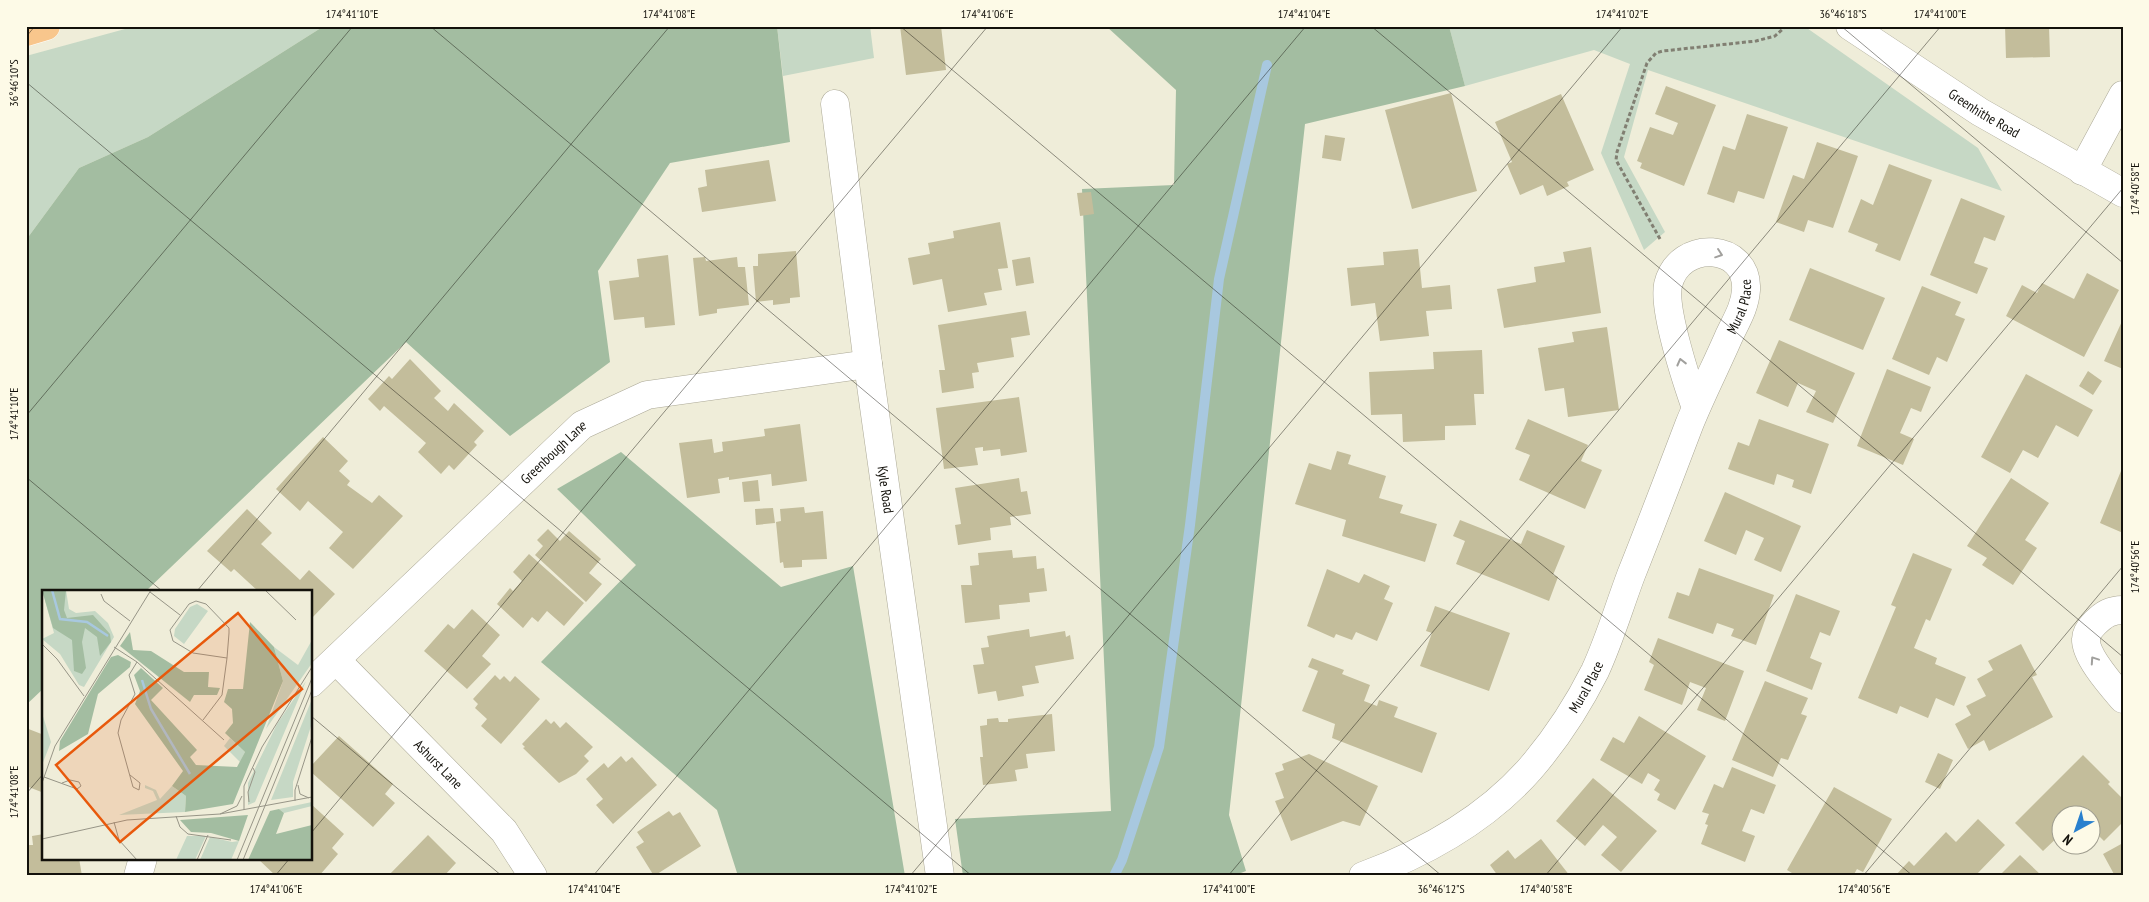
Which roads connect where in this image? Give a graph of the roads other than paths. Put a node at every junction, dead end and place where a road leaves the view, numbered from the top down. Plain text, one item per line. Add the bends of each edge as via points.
1 (46, 26) edge
2 (1850, 26) edge
3 (26, 32) edge
4 (2123, 95) edge
5 (834, 104) dead end
6 (2082, 171) junction
7 (2123, 193) edge
8 (868, 364) junction
9 (1696, 408) junction
10 (2123, 610) edge
11 (336, 660) junction
12 (312, 682) edge
13 (2123, 699) edge
14 (142, 860) edge
15 (138, 876) edge
16 (533, 876) edge
17 (940, 876) edge
18 (1364, 876) edge

1 - 3 highway
2 - 6 street, Greenhithe Road via 1980,112
4 - 6 street
5 - 8 street, Kyle Road
6 - 7 street, Greenhithe Road
8 - 11 street, Greenbough Lane via 647,395 582,425
8 - 17 street, Kyle Road
9 -> 9 street, Mural Place via 1682,365 1667,293 1672,274 1683,262 1699,252 1717,252 1742,272 1746,295
9 - 18 street, Mural Place via 1595,671 1563,725 1530,769 1485,812 1436,844
13 -> 10 street via 2088,650 2085,638 2090,627 2102,617 2112,610
11 - 12 street, Greenbough Lane
11 - 16 street, Ashurst Lane via 504,831
14 - 15 street

